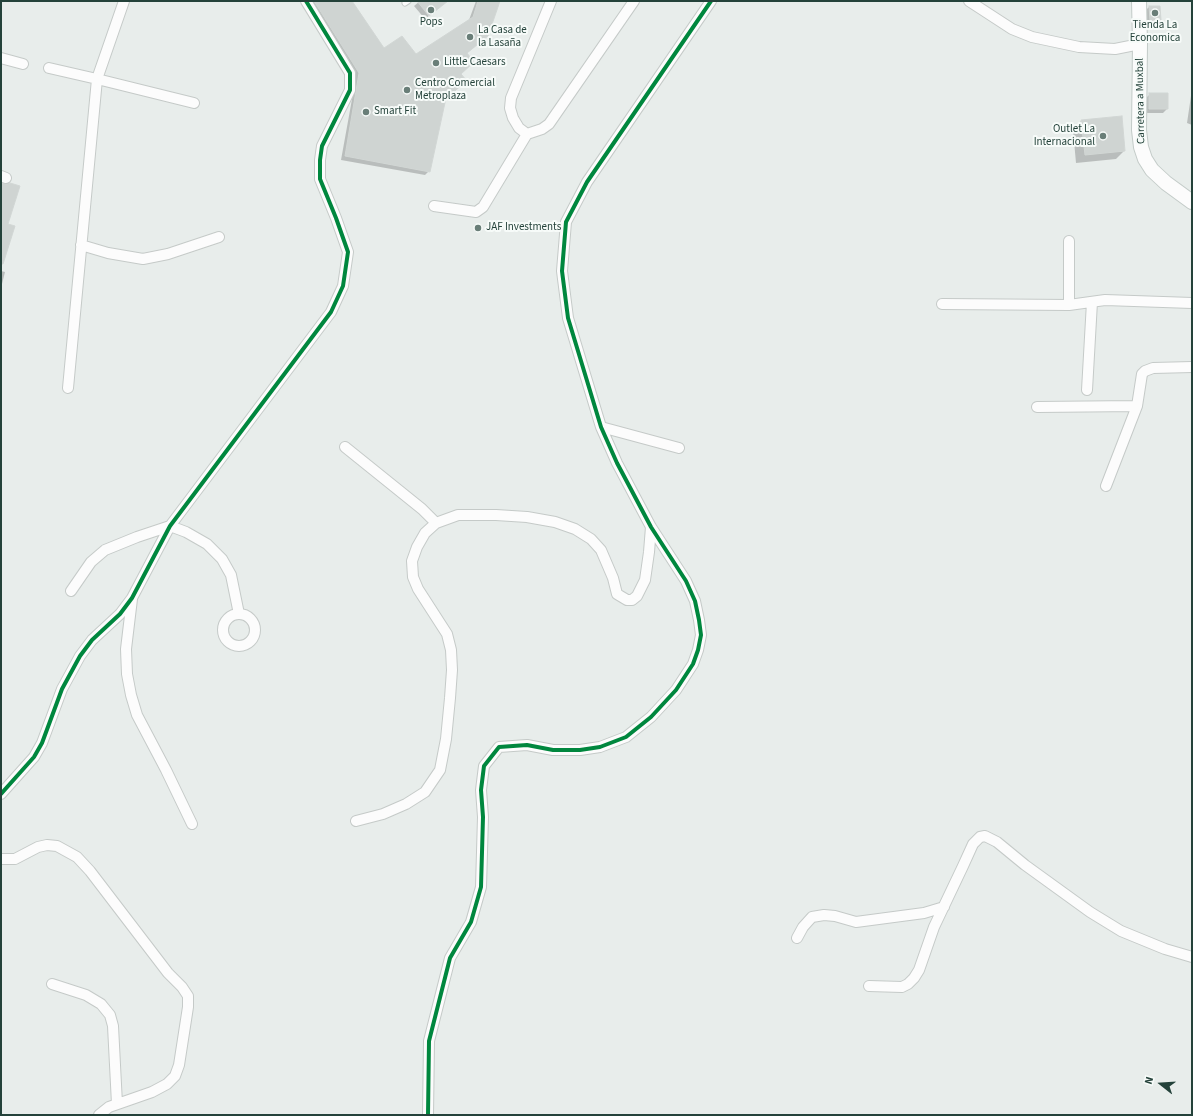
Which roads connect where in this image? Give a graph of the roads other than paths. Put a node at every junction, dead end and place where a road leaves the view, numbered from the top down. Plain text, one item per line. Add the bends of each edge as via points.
1 (124, 1) edge
2 (306, 1) edge
3 (551, 1) edge
4 (634, 1) edge
5 (710, 1) edge
6 (969, 1) edge
7 (1139, 1) edge
8 (1140, 44) junction
9 (1, 58) edge
10 (23, 64) dead end
11 (49, 68) dead end
12 (97, 79) junction
13 (194, 103) dead end
14 (527, 134) junction
15 (1192, 202) edge
16 (434, 206) dead end
17 (219, 237) dead end
18 (1069, 241) dead end
19 (81, 245) junction
20 (1092, 302) junction
21 (1192, 303) edge
22 (942, 304) dead end
23 (1069, 305) junction
24 (1192, 367) edge
25 (68, 388) dead end
26 (1088, 390) dead end
27 (1137, 406) junction
28 (1037, 407) dead end
29 (601, 427) junction
30 (345, 447) dead end
31 (679, 448) dead end
32 (1106, 486) dead end
33 (436, 523) junction
34 (170, 526) junction
35 (651, 527) junction
36 (71, 590) dead end
37 (132, 598) junction
38 (239, 614) dead end
39 (1, 794) edge
40 (356, 822) dead end
41 (192, 824) dead end
42 (1, 859) edge
43 (944, 906) junction
44 (797, 938) dead end
45 (1192, 957) edge
46 (52, 984) dead end
47 (869, 986) dead end
48 (117, 1104) junction
49 (99, 1115) edge
50 (428, 1115) edge

1 - 12 street
2 - 34 street via 350,73 350,90 322,146 320,160 320,179 348,252 343,286 331,312
3 - 14 street via 511,98 513,118 519,128
4 - 14 street via 549,124
5 - 29 street via 587,182 566,222 562,271 568,318
6 - 8 street via 1012,30 1032,37 1079,47 1115,49
7 - 8 main road, Carretera a Muxbal
8 - 15 main road, Carretera a Muxbal via 1139,130 1145,160 1166,183
9 - 10 street
11 - 12 street
12 - 13 street
12 - 19 street
14 - 16 street via 482,207 476,212
17 - 19 street via 168,254 143,259
18 - 23 street
19 - 25 street
20 - 21 street via 1105,300
20 - 23 street
20 - 26 street
22 - 23 street
24 - 27 street via 1153,368 1144,371
27 - 28 street
27 - 32 street
29 - 31 street
29 - 35 street
30 - 33 street
33 - 35 street via 458,515 496,515 555,522 575,529 591,539 601,550 617,594 632,600 637,596 645,580
33 - 40 street via 425,533 412,561 413,577 418,590 447,634 451,650 450,698 440,770 425,792 406,804
34 - 36 street via 105,550 91,562
34 - 37 street
34 - 38 street via 207,544 222,559 231,575
35 - 50 street via 686,581 695,601 701,635 694,664 676,690 626,737 600,747 580,750 553,750 527,744 499,746 484,766 481,790 484,817 481,887 471,922 450,958 429,1041
37 - 39 street via 80,656 62,688 42,744 34,757
37 - 41 street via 126,649 131,695 137,715
42 - 48 street via 15,859 47,845 57,846 77,857 188,996 180,1065 175,1076 152,1092
43 - 44 street via 924,913 856,922 824,914 812,917
43 - 45 street via 973,844 985,836 997,842 1090,912 1121,931
43 - 47 street via 919,970 908,984 902,987
46 - 48 street via 86,995 101,1004 110,1014 113,1026
48 - 49 street

